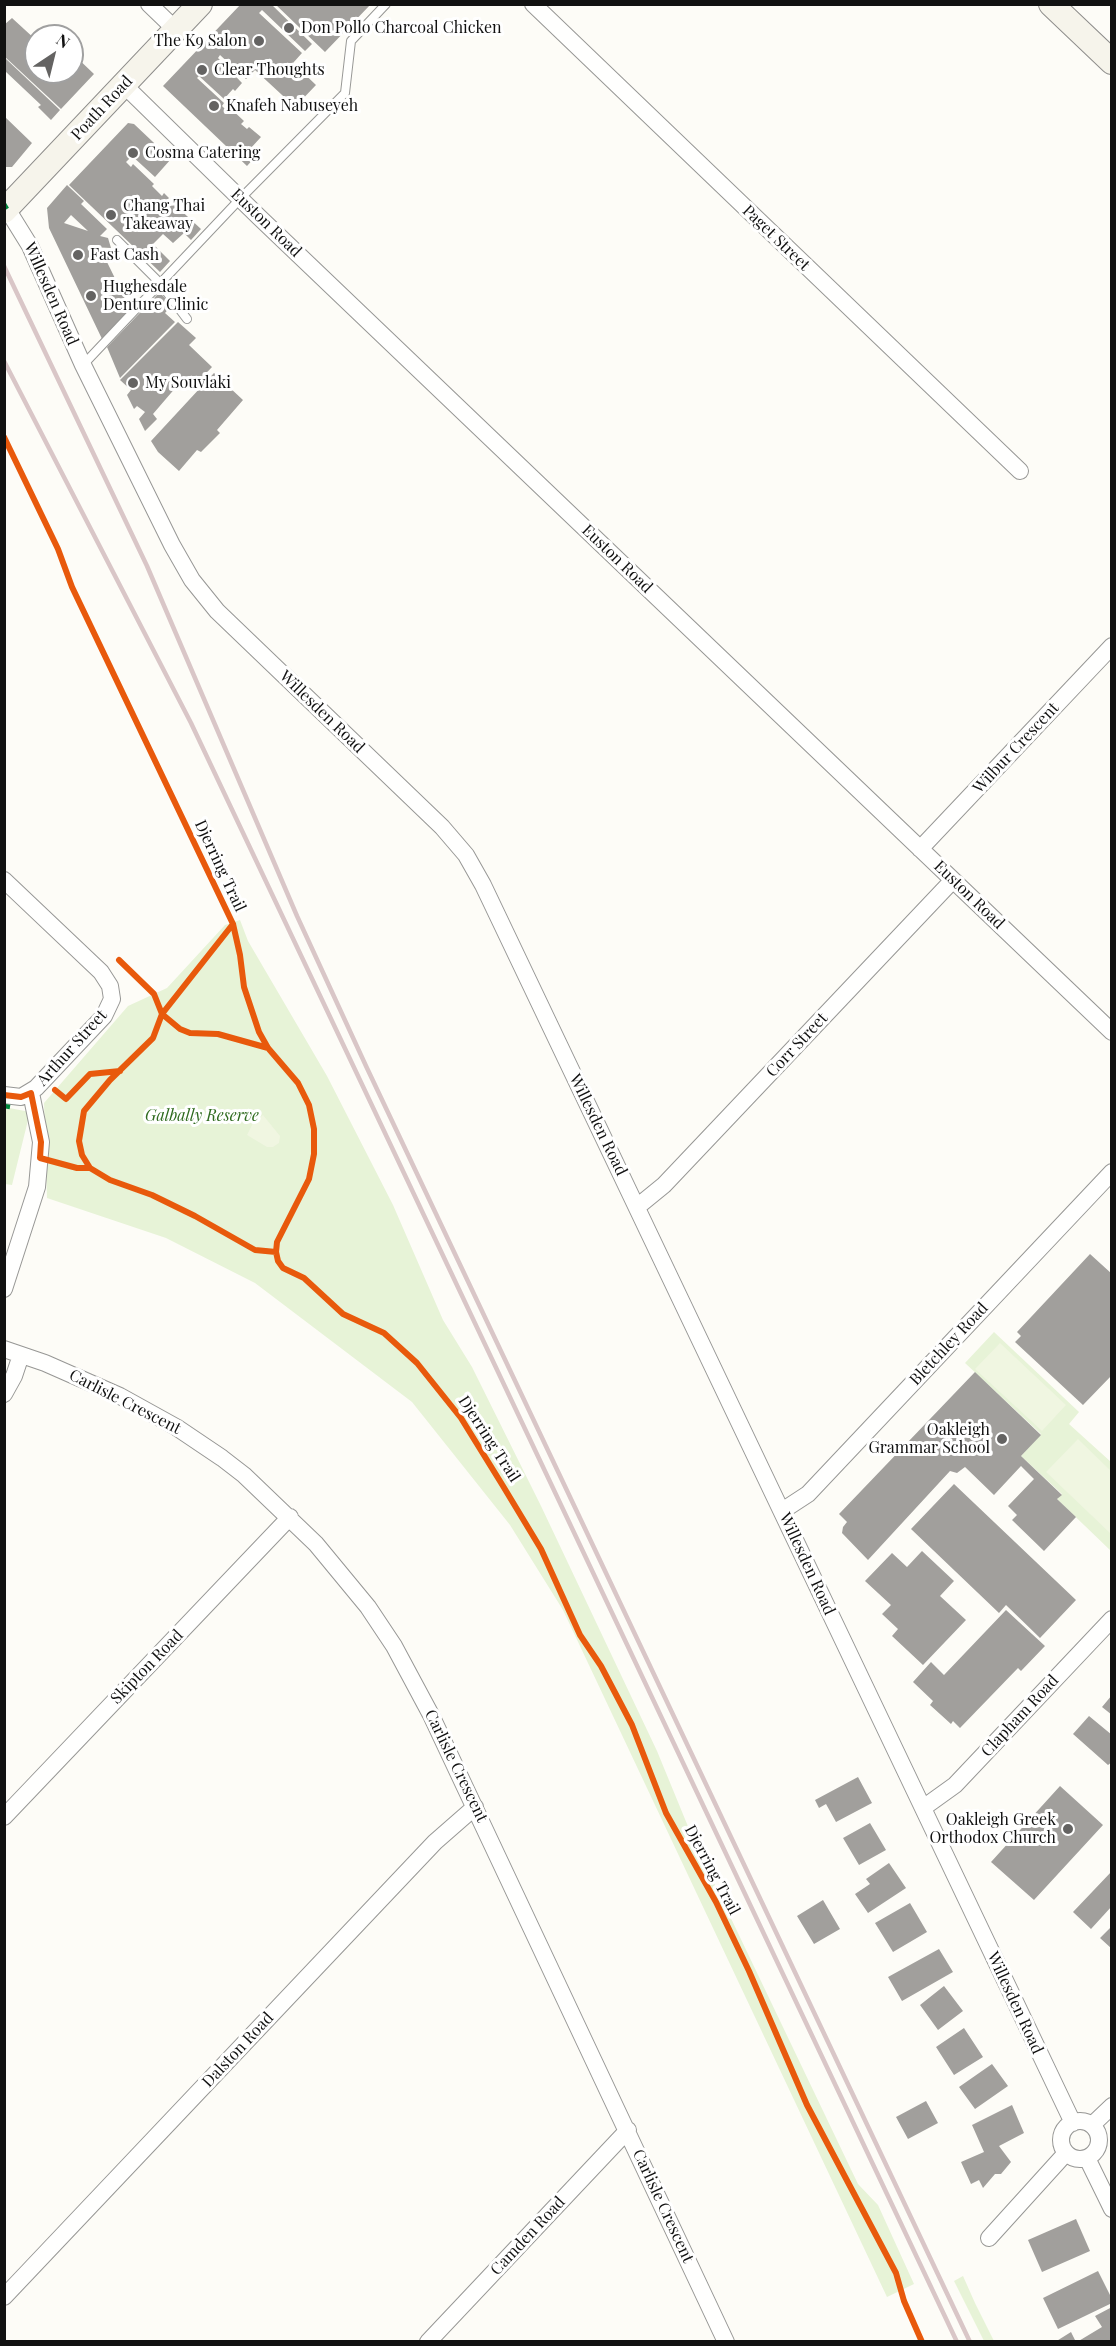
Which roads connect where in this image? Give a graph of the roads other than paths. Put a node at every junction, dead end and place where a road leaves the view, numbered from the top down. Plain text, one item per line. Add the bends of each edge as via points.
1 (149, 4) edge
2 (200, 4) edge
3 (386, 4) edge
4 (532, 4) edge
5 (1051, 4) edge
6 (176, 30) junction
7 (1112, 62) edge
8 (124, 84) junction
9 (240, 199) junction
10 (5, 208) edge
11 (117, 240) dead end
12 (160, 284) junction
13 (187, 319) dead end
14 (83, 365) junction
15 (1020, 471) dead end
16 (1112, 646) edge
17 (920, 849) junction
18 (4, 880) edge
19 (953, 880) junction
20 (1112, 1032) edge
21 (31, 1093) junction
22 (4, 1095) edge
23 (1112, 1172) edge
24 (637, 1206) junction
25 (4, 1289) edge
26 (13, 1352) edge
27 (4, 1395) edge
28 (782, 1511) junction
29 (290, 1517) junction
30 (1112, 1619) edge
31 (475, 1807) junction
32 (923, 1808) junction
33 (4, 1816) edge
34 (1112, 2106) edge
35 (1073, 2123) junction
36 (1092, 2125) junction
37 (628, 2130) junction
38 (1066, 2153) junction
39 (1087, 2158) junction
40 (1112, 2209) edge
41 (989, 2238) dead end
42 (4, 2297) edge
43 (428, 2342) edge
44 (726, 2342) edge

1 - 6 street
2 - 6 street, Poath Road
3 - 9 lane via 351,41 345,93
4 - 15 street, Paget Street
5 - 7 street
6 - 8 street, Poath Road
8 - 9 street, Euston Road
8 - 10 street, Poath Road
9 - 12 lane
9 - 17 street, Euston Road
10 - 14 street, Willesden Road via 30,246
11 - 12 lane
12 - 13 lane
12 - 14 lane
14 - 24 street, Willesden Road via 192,580 217,611 466,855
16 - 17 street, Wilbur Crescent
17 - 19 street, Euston Road
18 - 21 street, Arthur Street via 101,972 111,993 111,1004 104,1016
19 - 20 street, Euston Road
19 - 24 street, Corr Street via 664,1185
21 - 22 street
21 - 25 street, Arthur Street via 40,1142 37,1187
23 - 28 street, Bletchley Road via 808,1494
24 - 28 street, Willesden Road
26 - 27 street via 14,1376
26 - 29 street, Carlisle Crescent via 85,1379 176,1427 244,1475
28 - 32 street, Willesden Road
29 - 31 street, Carlisle Crescent via 335,1564 381,1625 412,1677
29 - 33 street, Skipton Road
30 - 32 street, Clapham Road via 955,1785
31 - 37 street, Carlisle Crescent
31 - 42 street, Dalston Road via 435,1842
32 - 35 street, Willesden Road
34 - 36 street
35 - 36 street
35 - 38 street via 1062,2134
36 - 39 street via 1099,2136 1098,2147
37 - 43 street, Camden Road
37 - 44 street, Carlisle Crescent
38 - 39 street
38 - 41 street
39 - 40 street

